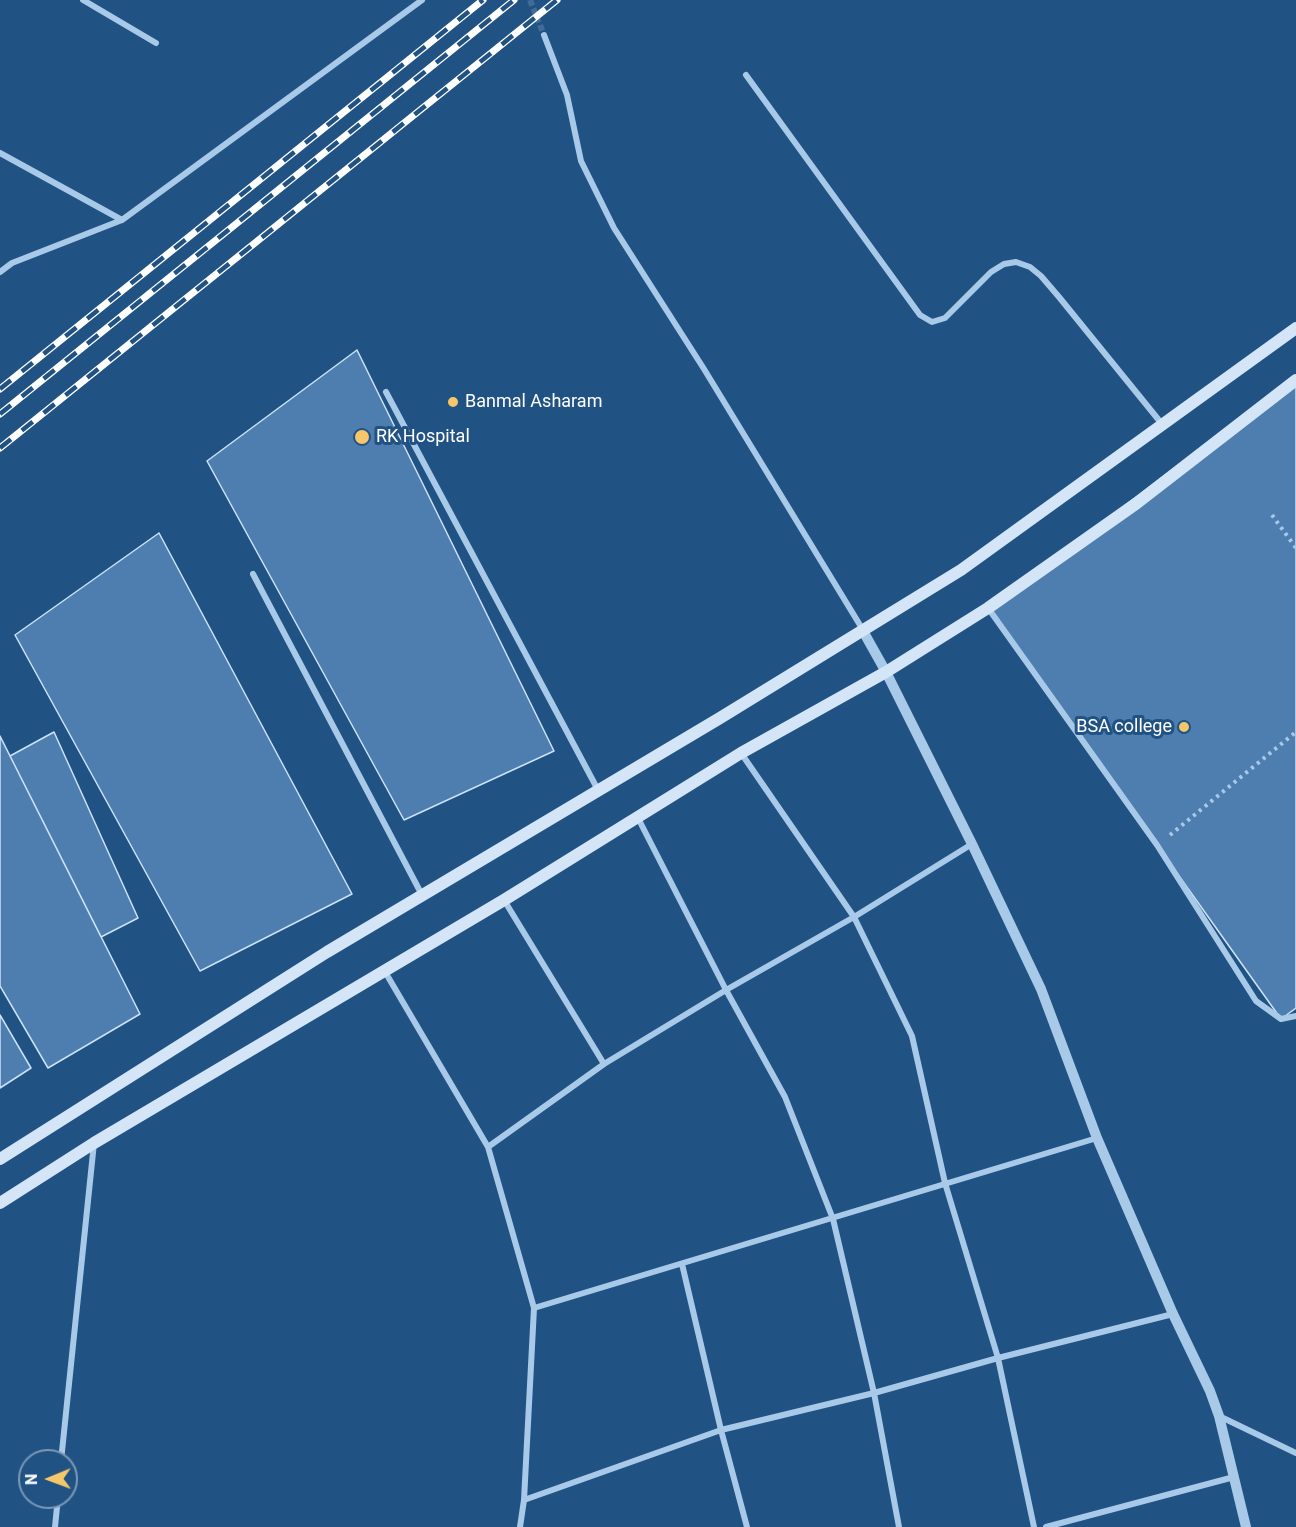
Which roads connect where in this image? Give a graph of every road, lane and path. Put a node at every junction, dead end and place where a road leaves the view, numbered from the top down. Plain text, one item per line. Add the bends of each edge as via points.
1 (83, 0) edge
2 (423, 0) edge
3 (544, 35) tunnel mouth
4 (156, 43) dead end
5 (746, 75) dead end
6 (0, 153) edge
7 (122, 220) junction
8 (0, 272) edge
9 (1296, 328) edge
10 (1296, 380) edge
11 (386, 392) dead end
12 (1162, 424) junction
13 (1272, 515) dead end
14 (1296, 548) edge
15 (253, 574) dead end
16 (988, 608) junction
17 (863, 631) junction
18 (886, 672) junction
19 (1296, 732) edge
20 (741, 753) junction
21 (598, 790) junction
22 (638, 818) junction
23 (972, 844) junction
24 (1157, 845) junction
25 (422, 895) junction
26 (504, 900) junction
27 (854, 917) junction
28 (384, 969) junction
29 (726, 990) junction
30 (1296, 1016) edge
31 (604, 1064) junction
32 (1097, 1138) junction
33 (94, 1143) junction
34 (489, 1147) junction
35 (0, 1159) edge
36 (945, 1183) junction
37 (0, 1203) edge
38 (833, 1219) junction
39 (682, 1264) junction
40 (534, 1308) junction
41 (1173, 1314) junction
42 (998, 1358) junction
43 (874, 1393) junction
44 (1219, 1416) junction
45 (721, 1430) junction
46 (63, 1449) edge
47 (1296, 1453) edge
48 (1234, 1477) junction
49 (524, 1500) junction
50 (57, 1509) edge
51 (55, 1527) edge
52 (520, 1527) edge
53 (747, 1527) edge
54 (899, 1527) edge
55 (1034, 1527) edge
56 (1046, 1527) edge
57 (1246, 1527) edge

1 - 4 street
2 - 7 street
3 - 17 street via 567,95 581,161 614,228
5 - 12 street via 920,315 932,322 945,318 1004,264 1016,262 1030,267
6 - 7 street
7 - 8 street via 12,263
9 - 12 main road
10 - 16 main road via 1137,503
11 - 21 street
12 - 17 main road via 961,570
13 - 14 path
15 - 25 street
16 - 18 main road
16 - 24 street
17 - 18 street
17 - 21 main road
18 - 20 main road
18 - 23 street
19 - 24 path
20 - 22 main road
20 - 27 street
21 - 25 main road
22 - 26 main road
22 - 29 street
23 - 27 street
23 - 32 street via 1041,989
24 - 30 street via 1256,1001 1281,1019
25 - 35 main road
26 - 28 main road
26 - 31 street
27 - 29 street
27 - 36 street via 912,1036
28 - 33 main road
28 - 34 street
29 - 31 street
29 - 38 street via 785,1097
31 - 34 street
32 - 36 street
32 - 41 street
33 - 37 main road
33 - 46 street
34 - 40 street
36 - 38 street
36 - 42 street
38 - 39 street
38 - 43 street
39 - 40 street
39 - 45 street
40 - 49 street
41 - 42 street
41 - 44 street
42 - 43 street
42 - 55 street
43 - 45 street
43 - 54 street
44 - 47 street
44 - 48 street
45 - 49 street
45 - 53 street
48 - 56 street
48 - 57 street
49 - 52 street
50 - 51 street

